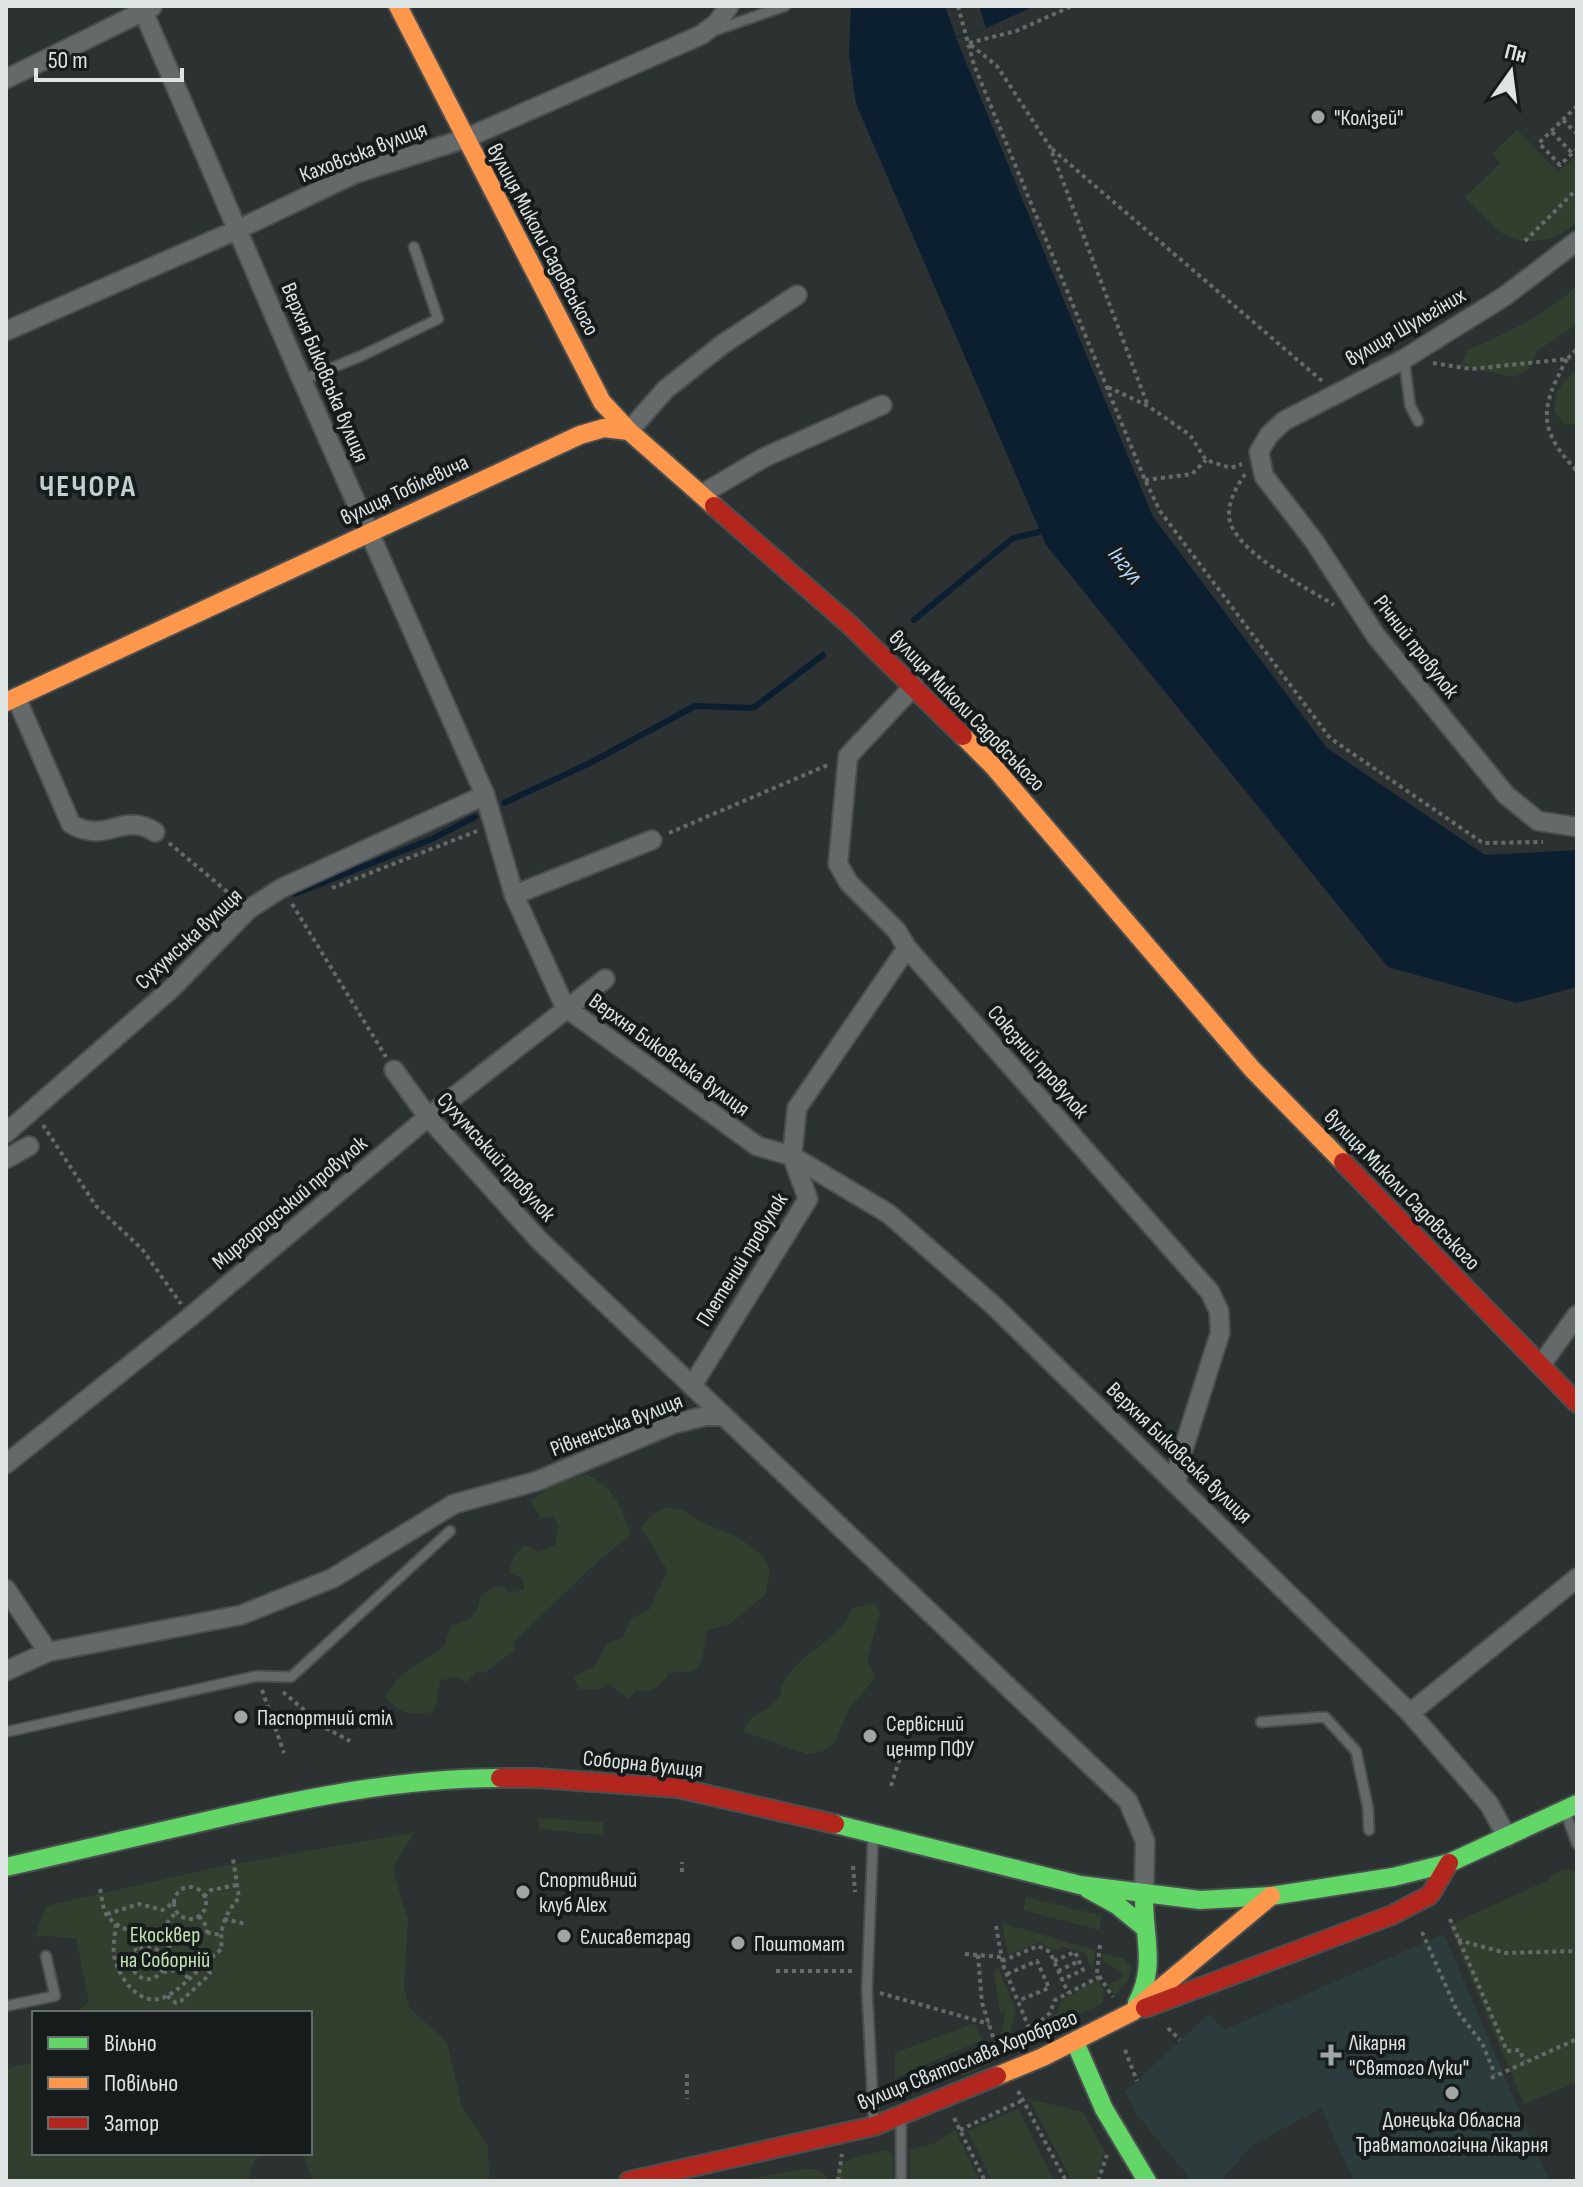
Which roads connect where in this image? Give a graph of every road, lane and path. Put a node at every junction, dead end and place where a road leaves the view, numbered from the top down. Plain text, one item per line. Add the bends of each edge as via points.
1 (398, 6) edge
2 (729, 6) edge
3 (785, 6) edge
4 (958, 6) edge
5 (1072, 6) edge
6 (146, 7) edge
7 (701, 35) junction
8 (969, 43) junction
9 (6, 79) edge
10 (1577, 106) edge
11 (1563, 120) junction
12 (1551, 132) junction
13 (1577, 134) edge
14 (464, 139) junction
15 (1050, 147) junction
16 (1575, 151) edge
17 (1577, 189) edge
18 (239, 229) junction
19 (1525, 241) dead end
20 (1577, 241) edge
21 (414, 247) dead end
22 (797, 295) dead end
23 (6, 331) edge
24 (1577, 349) edge
25 (1404, 359) junction
26 (1567, 359) junction
27 (302, 380) junction
28 (1106, 386) junction
29 (1336, 393) junction
30 (882, 405) dead end
31 (1148, 406) junction
32 (1418, 421) dead end
33 (629, 431) junction
34 (1259, 452) junction
35 (1206, 460) junction
36 (1577, 471) edge
37 (1145, 480) junction
38 (702, 494) junction
39 (369, 531) junction
40 (1343, 613) dead end
41 (914, 686) junction
42 (11, 699) edge
43 (848, 756) junction
44 (485, 795) junction
45 (494, 825) junction
46 (1577, 827) edge
47 (155, 832) joint
48 (652, 840) joint
49 (1554, 842) dead end
50 (320, 893) dead end
51 (514, 895) junction
52 (287, 896) junction
53 (306, 898) dead end
54 (249, 909) junction
55 (907, 948) junction
56 (605, 979) dead end
57 (565, 1007) junction
58 (394, 1070) joint
59 (34, 1109) junction
60 (428, 1117) junction
61 (6, 1133) edge
62 (29, 1146) dead end
63 (792, 1156) junction
64 (6, 1159) edge
65 (1577, 1315) edge
66 (190, 1317) junction
67 (1541, 1365) junction
68 (692, 1386) junction
69 (1577, 1403) edge
70 (723, 1416) junction
71 (6, 1464) edge
72 (1177, 1483) junction
73 (450, 1531) dead end
74 (1577, 1578) edge
75 (6, 1589) edge
76 (48, 1652) junction
77 (6, 1671) edge
78 (257, 1676) junction
79 (1410, 1713) junction
80 (1261, 1722) dead end
81 (6, 1732) edge
82 (350, 1741) dead end
83 (904, 1745) dead end
84 (284, 1753) dead end
85 (891, 1786) dead end
86 (1571, 1807) edge
87 (1369, 1830) dead end
88 (874, 1833) junction
89 (1507, 1837) junction
90 (1577, 1844) edge
91 (233, 1858) dead end
92 (682, 1862) dead end
93 (1449, 1863) junction
94 (6, 1867) edge
95 (682, 1872) dead end
96 (237, 1885) junction
97 (1080, 1885) junction
98 (100, 1889) dead end
99 (1144, 1895) junction
100 (1271, 1896) junction
101 (204, 1897) junction
102 (174, 1902) junction
103 (176, 1912) junction
104 (107, 1914) junction
105 (199, 1916) junction
106 (224, 1919) junction
107 (1450, 1919) dead end
108 (116, 1924) junction
109 (246, 1924) dead end
110 (996, 1926) dead end
111 (1145, 1928) junction
112 (1422, 1932) dead end
113 (134, 1933) junction
114 (207, 1933) junction
115 (221, 1935) junction
116 (165, 1939) junction
117 (173, 1939) junction
118 (1458, 1940) junction
119 (1100, 1945) dead end
120 (136, 1951) junction
121 (1577, 1951) edge
122 (161, 1953) junction
123 (965, 1954) dead end
124 (978, 1955) junction
125 (46, 1956) dead end
126 (1002, 1959) junction
127 (1054, 1961) junction
128 (1079, 1961) junction
129 (205, 1963) junction
130 (776, 1971) dead end
131 (1058, 1971) junction
132 (161, 1973) junction
133 (1007, 1974) junction
134 (1099, 1977) junction
135 (186, 1980) junction
136 (1061, 1980) junction
137 (1049, 1988) junction
138 (867, 1989) junction
139 (191, 1991) junction
140 (1068, 1993) junction
141 (167, 1996) junction
142 (1059, 1998) junction
143 (1018, 2001) junction
144 (1116, 2001) dead end
145 (6, 2006) edge
146 (1132, 2012) junction
147 (989, 2024) junction
148 (1168, 2028) dead end
149 (1029, 2031) junction
150 (1577, 2039) edge
151 (1034, 2040) dead end
152 (1180, 2040) dead end
153 (1075, 2042) junction
154 (996, 2046) dead end
155 (1125, 2050) dead end
156 (1524, 2061) junction
157 (687, 2074) dead end
158 (1137, 2081) dead end
159 (1017, 2088) dead end
160 (687, 2099) dead end
161 (1023, 2100) junction
162 (901, 2116) junction
163 (954, 2118) dead end
164 (1401, 2119) dead end
165 (1392, 2122) dead end
166 (874, 2126) junction
167 (960, 2130) junction
168 (1109, 2149) dead end
169 (629, 2181) edge
170 (901, 2181) edge
171 (985, 2181) edge
172 (1066, 2181) edge
173 (1098, 2181) edge
174 (1147, 2181) edge

1 - 14 main road, вулиця Миколи Садовського
2 - 7 street, Каховська вулиця
3 - 7 lane
4 - 8 path
5 - 8 path via 1016,31
6 - 9 street
6 - 18 street, Верхня Биковська вулиця
7 - 14 street, Каховська вулиця
8 - 15 path via 997,66
8 - 28 path
10 - 11 path
11 - 12 path
11 - 13 path
12 - 16 path
12 - 16 path via 1539,143 1560,165
14 - 18 street, Каховська вулиця via 354,174
14 - 33 main road, вулиця Миколи Садовського via 602,402
15 - 29 path
15 - 31 path
17 - 19 path
18 - 23 street, Каховська вулиця
18 - 27 street, Верхня Биковська вулиця
20 - 25 street, вулиця Шульгіних via 1505,296
21 - 27 lane via 438,319
22 - 33 street via 666,389
24 - 26 path
25 - 26 path via 1471,369
25 - 29 street, вулиця Шульгіних
25 - 32 lane via 1410,405
26 - 36 path via 1551,390 1547,421 1551,440
27 - 39 street, Верхня Биковська вулиця
28 - 31 path
28 - 37 path
29 - 34 street, вулиця Шульгіних via 1284,421
30 - 38 street via 765,457
31 - 35 path via 1190,435
33 - 38 main road, вулиця Миколи Садовського
33 - 39 main road, вулиця Тобілевича via 594,429
34 - 35 path via 1231,468
34 - 40 path via 1234,492 1228,516 1234,534 1258,557
34 - 46 street, Річний провулок via 1264,476 1376,636 1506,795 1538,821
35 - 37 path via 1192,474
37 - 49 path via 1160,511 1330,738 1483,843
38 - 41 main road, вулиця Миколи Садовського
39 - 42 main road, вулиця Тобілевича
39 - 44 street, Верхня Биковська вулиця
41 - 43 street
41 - 67 main road, вулиця Миколи Садовського via 993,766 1253,1070
42 - 47 street via 71,824 100,833 141,823
43 - 48 path
43 - 55 street, Союзний провулок via 838,864
44 - 45 street, Верхня Биковська вулиця
44 - 52 street, Сухумська вулиця
45 - 50 path
45 - 51 street, Верхня Биковська вулиця
47 - 54 path
48 - 51 street
51 - 57 street, Верхня Биковська вулиця
52 - 53 path
52 - 54 street, Сухумська вулиця
52 - 58 path
54 - 59 street, Сухумська вулиця via 171,989
55 - 63 street, Плетений провулок via 797,1108
55 - 72 street, Союзний провулок via 1210,1292 1219,1311 1220,1333
56 - 57 street, Миргородський провулок
57 - 60 street, Миргородський провулок
57 - 63 street, Верхня Биковська вулиця via 757,1146
58 - 60 street, Сухумський провулок
59 - 61 street, Сухумська вулиця
59 - 66 path via 96,1206 142,1249
60 - 66 street, Миргородський провулок
60 - 68 street, Сухумський провулок via 538,1239
62 - 64 street
63 - 68 street, Плетений провулок via 808,1199
63 - 72 street, Верхня Биковська вулиця via 889,1214 993,1305
65 - 67 street
66 - 71 street, Миргородський провулок
67 - 69 main road, вулиця Миколи Садовського
68 - 70 street, Сухумський провулок
70 - 76 street, Рівненська вулиця via 673,1424 537,1481 454,1504 333,1578 241,1615
70 - 99 street via 1128,1801 1145,1841
72 - 79 street, Верхня Биковська вулиця
73 - 78 lane via 291,1677
74 - 79 street
75 - 76 street
76 - 77 street, Рівненська вулиця
78 - 81 lane
78 - 82 path
78 - 84 path
79 - 89 street, Верхня Биковська вулиця via 1489,1804
80 - 87 lane via 1325,1717 1356,1751
83 - 85 path
86 - 89 main road, Соборна вулиця
86 - 90 lane
88 - 94 main road, Соборна вулиця via 678,1788 463,1778 307,1798
88 - 97 main road, Соборна вулиця
88 - 138 lane
89 - 93 main road, Соборна вулиця
91 - 96 path
92 - 95 path
93 - 100 main road, Соборна вулиця
93 - 146 main road via 1430,1895 1392,1915
96 - 101 path via 217,1888
96 - 106 path via 239,1898
97 - 99 main road, Соборна вулиця
97 - 111 main road
98 - 104 path
99 - 100 main road, Соборна вулиця via 1200,1900
99 - 111 main road
100 - 146 main road
101 - 102 path via 197,1889 186,1888
101 - 105 path
102 - 103 path
102 - 104 path via 163,1910 139,1904
103 - 105 path via 184,1918
103 - 116 path via 166,1924
104 - 108 path
105 - 114 path
106 - 109 path
106 - 115 path
107 - 118 path
108 - 113 path
108 - 141 path via 114,1957 121,1976 142,1996
110 - 126 path
111 - 146 main road via 1149,1978
112 - 156 path via 1457,2011 1482,2043 1493,2076
113 - 116 path
113 - 120 path
114 - 115 path
114 - 117 path via 187,1930
115 - 129 path via 222,1949
116 - 117 path
117 - 122 path
118 - 121 path via 1506,1953
118 - 156 path via 1507,2051 1520,2050
119 - 134 path
120 - 122 path via 151,1946
120 - 132 path via 131,1965 140,1978
122 - 132 path
123 - 124 path
124 - 126 path
124 - 147 path
125 - 145 lane via 55,1996
126 - 127 path via 1038,1946
126 - 133 path
127 - 128 path via 1075,1952
127 - 131 path
128 - 131 path
128 - 136 path via 1083,1970
129 - 135 path
129 - 139 path via 210,1973
130 - 138 path via 855,1971
131 - 136 path
132 - 135 path via 177,1970
133 - 137 path via 1037,1961
133 - 143 path
134 - 140 path
134 - 144 path
135 - 139 path
135 - 141 path
136 - 140 path
137 - 142 path
137 - 143 path
138 - 147 path
138 - 166 lane
139 - 141 path via 176,2003
140 - 142 path
142 - 149 path
143 - 149 path
146 - 153 main road, вулиця Святослава Хороброго
147 - 154 path
148 - 152 path
149 - 151 path
150 - 156 path
153 - 162 main road, вулиця Святослава Хороброго
153 - 174 main road via 1104,2109
155 - 158 path
157 - 160 path
159 - 161 path
161 - 167 path
161 - 172 path
162 - 166 main road, вулиця Святослава Хороброго
162 - 170 lane
163 - 167 path
164 - 165 path
166 - 169 main road, вулиця Святослава Хороброго
167 - 171 path
168 - 173 path

